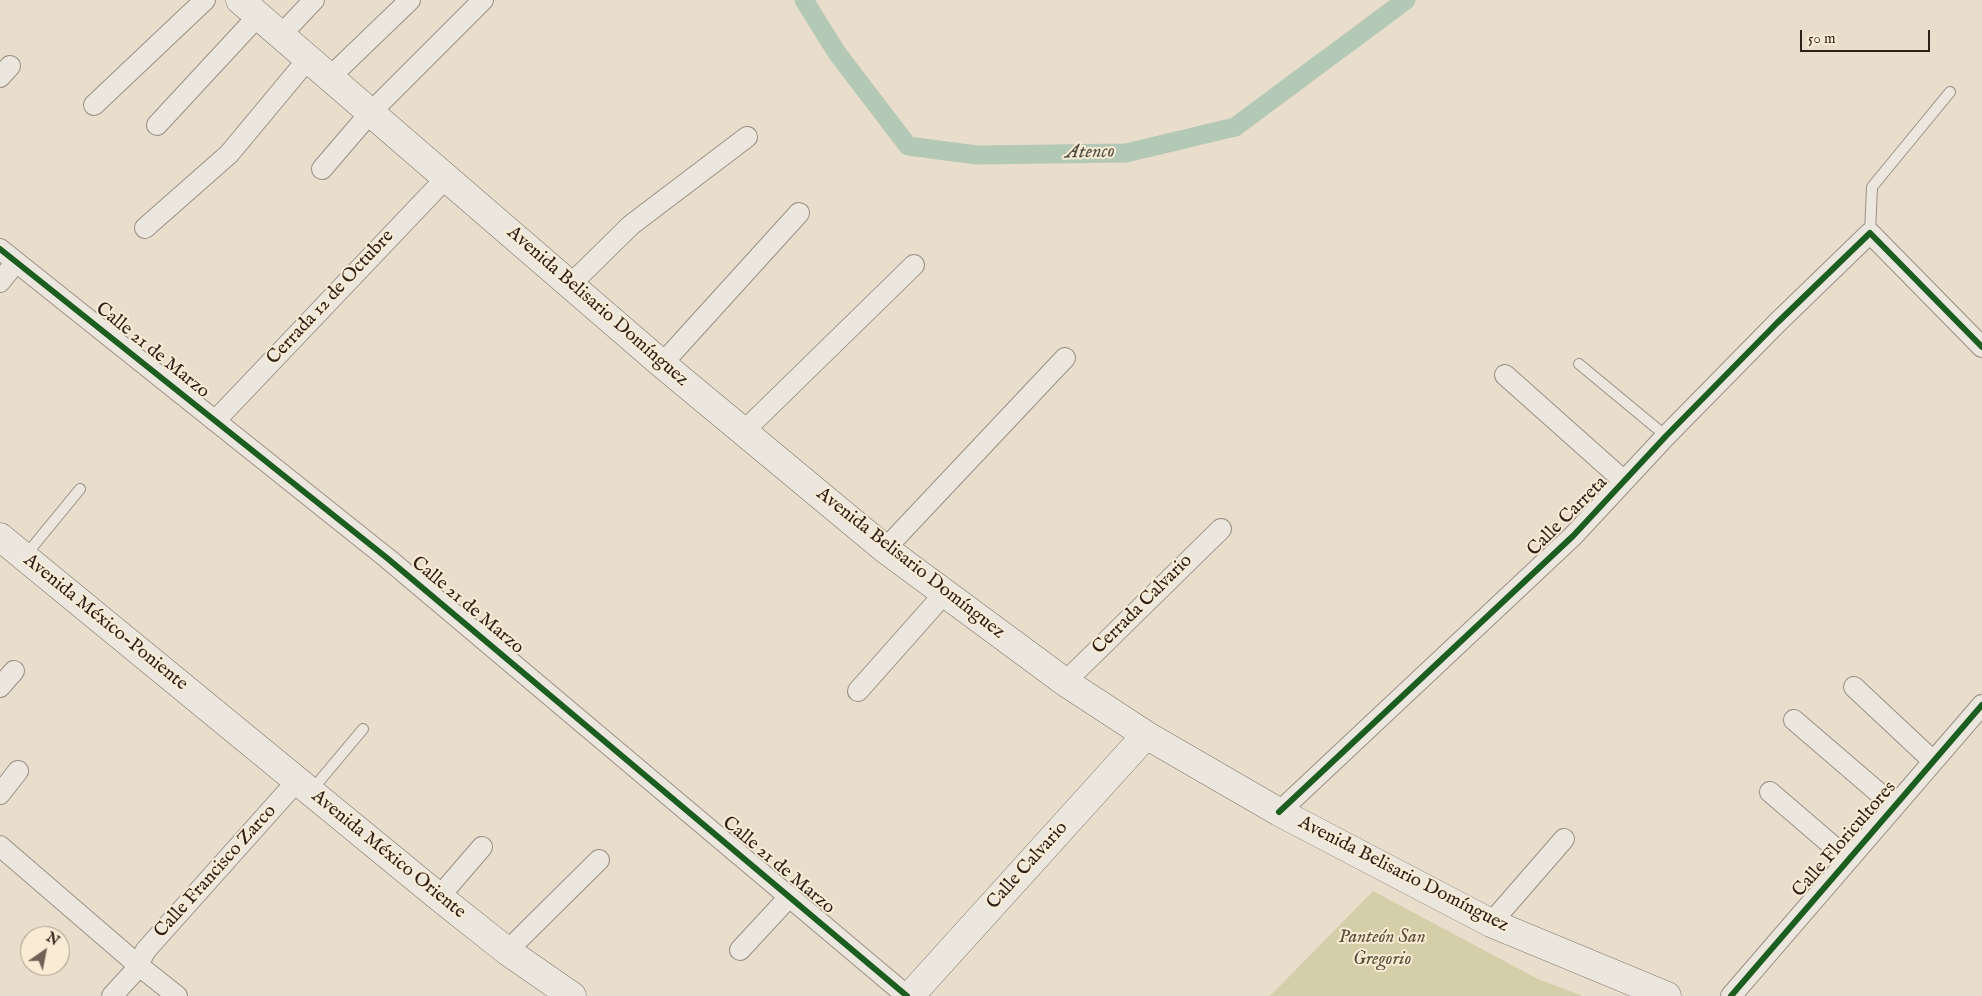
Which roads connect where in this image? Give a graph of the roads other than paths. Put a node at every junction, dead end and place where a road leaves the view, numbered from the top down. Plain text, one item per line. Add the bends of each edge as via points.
1 (205, 0) edge
2 (314, 0) edge
3 (410, 0) edge
4 (483, 0) edge
5 (249, 8) edge
6 (281, 35) junction
7 (308, 59) junction
8 (329, 78) junction
9 (1950, 92) dead end
10 (94, 105) dead end
11 (370, 113) junction
12 (157, 125) dead end
13 (747, 136) dead end
14 (322, 169) dead end
15 (447, 177) junction
16 (799, 213) dead end
17 (145, 228) dead end
18 (1870, 233) junction
19 (0, 249) edge
20 (16, 262) junction
21 (914, 265) dead end
22 (0, 282) edge
23 (571, 284) junction
24 (1982, 347) edge
25 (1065, 358) dead end
26 (662, 364) junction
27 (1579, 364) dead end
28 (1505, 374) dead end
29 (215, 421) junction
30 (744, 431) junction
31 (1666, 436) junction
32 (1624, 481) junction
33 (80, 489) dead end
34 (1221, 529) dead end
35 (0, 537) edge
36 (885, 549) junction
37 (24, 557) junction
38 (944, 594) junction
39 (14, 671) dead end
40 (1065, 682) junction
41 (0, 687) edge
42 (1854, 687) dead end
43 (858, 690) dead end
44 (1982, 705) edge
45 (209, 708) joint
46 (1794, 720) dead end
47 (363, 729) dead end
48 (1146, 735) junction
49 (1933, 761) junction
50 (18, 771) dead end
51 (303, 786) junction
52 (1770, 792) dead end
53 (0, 794) edge
54 (1894, 806) junction
55 (1279, 812) junction
56 (1564, 839) dead end
57 (0, 846) edge
58 (482, 847) dead end
59 (599, 860) dead end
60 (1848, 860) junction
61 (790, 896) junction
62 (439, 897) junction
63 (1491, 923) junction
64 (740, 950) dead end
65 (507, 951) junction
66 (138, 965) junction
67 (112, 996) edge
68 (177, 996) edge
69 (572, 996) edge
70 (906, 996) edge
71 (910, 996) edge
72 (1667, 996) edge
73 (1731, 996) edge

1 - 10 street
2 - 6 street
3 - 8 street
4 - 11 street
5 - 6 main road, Avenida Belisario Domínguez
5 - 12 street
6 - 7 main road, Avenida Belisario Domínguez
7 - 8 main road, Avenida Belisario Domínguez
7 - 17 street via 229,154
8 - 11 main road, Avenida Belisario Domínguez
9 - 18 lane via 1872,188
11 - 14 street
11 - 15 main road, Avenida Belisario Domínguez
13 - 23 street via 631,225
15 - 23 main road, Avenida Belisario Domínguez
15 - 29 street, Cerrada 12 de Octubre
16 - 26 street
18 - 24 street
18 - 31 street, Calle Carreta
19 - 20 street, Calle 21 de Marzo
20 - 22 street
20 - 29 street, Calle 21 de Marzo
21 - 30 street
23 - 26 main road, Avenida Belisario Domínguez
25 - 36 street
26 - 30 main road, Avenida Belisario Domínguez
27 - 31 lane
28 - 32 street
29 - 61 street, Calle 21 de Marzo via 387,558
30 - 36 main road, Avenida Belisario Domínguez
31 - 32 street, Calle Carreta
32 - 55 street, Calle Carreta via 1573,536
33 - 37 lane
34 - 40 street, Cerrada Calvario
35 - 37 main road, Avenida México-Poniente
36 - 38 main road, Avenida Belisario Domínguez
37 - 45 main road, Avenida México-Poniente
38 - 40 main road, Avenida Belisario Domínguez
38 - 43 street
39 - 41 street
40 - 48 main road, Avenida Belisario Domínguez
42 - 49 street
44 - 49 street, Calle Floricultores
45 - 51 main road, Avenida México Oriente
46 - 54 street
47 - 51 lane
48 - 55 main road, Avenida Belisario Domínguez
48 - 71 main road, Calle Calvario
49 - 54 street, Calle Floricultores
50 - 53 street
51 - 62 main road, Avenida México Oriente
51 - 66 street, Calle Francisco Zarco via 146,950
52 - 60 street
54 - 60 street, Calle Floricultores
55 - 63 main road, Avenida Belisario Domínguez
56 - 63 street
57 - 66 street
58 - 62 street
59 - 65 street
60 - 73 street, Calle Floricultores
61 - 64 street
61 - 70 street, Calle 21 de Marzo
62 - 65 main road, Avenida México Oriente
63 - 72 main road, Avenida Belisario Domínguez
65 - 69 main road, Avenida México Oriente
66 - 67 street, Calle Francisco Zarco
66 - 68 street

